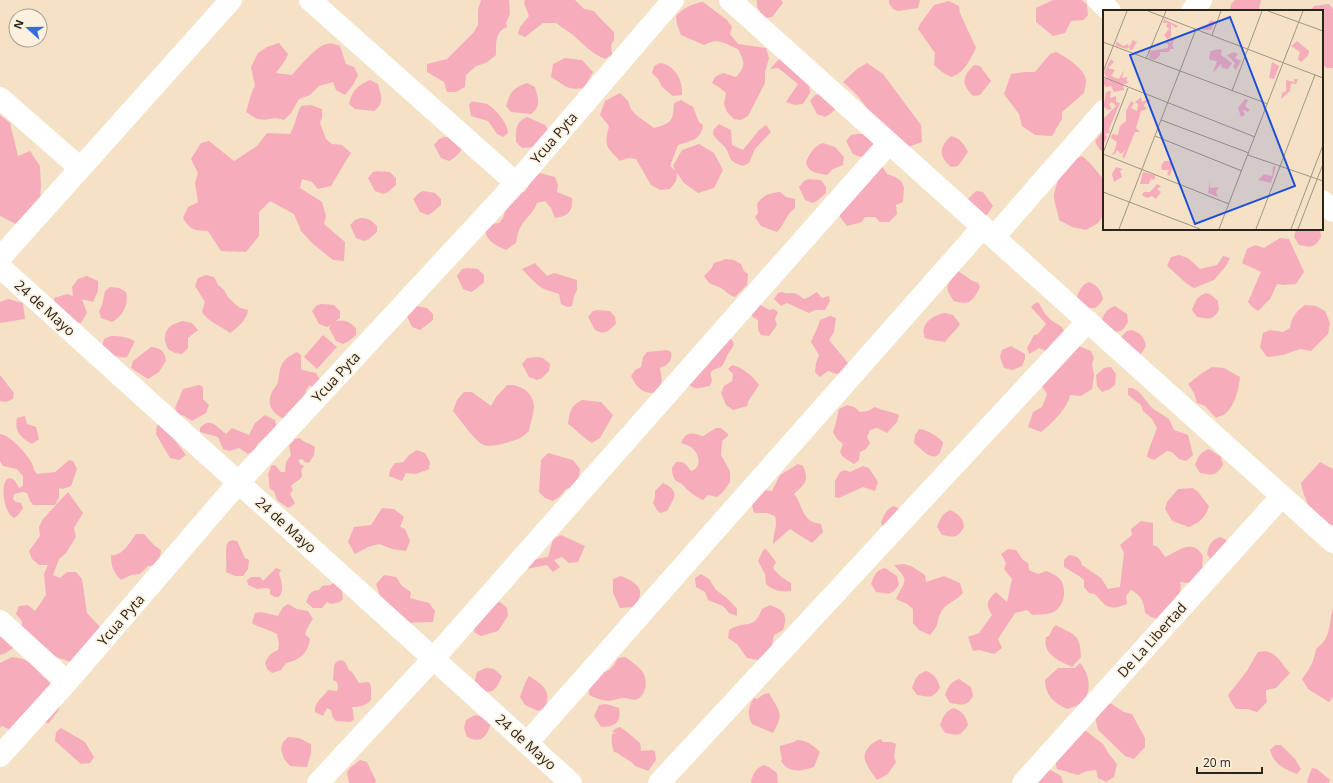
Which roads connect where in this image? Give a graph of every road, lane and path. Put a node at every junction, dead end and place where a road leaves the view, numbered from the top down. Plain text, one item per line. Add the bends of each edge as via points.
1 (231, 0) edge
2 (310, 0) edge
3 (673, 0) edge
4 (730, 0) edge
5 (1098, 0) edge
6 (1201, 0) edge
7 (1109, 10) edge
8 (1193, 10) edge
9 (0, 98) edge
10 (1103, 112) edge
11 (889, 143) junction
12 (80, 168) junction
13 (516, 183) junction
14 (1323, 202) edge
15 (1333, 211) edge
16 (988, 232) junction
17 (0, 258) edge
18 (0, 267) edge
19 (1088, 321) junction
20 (239, 482) junction
21 (1282, 496) junction
22 (1333, 542) edge
23 (0, 621) edge
24 (433, 659) junction
25 (67, 682) junction
26 (527, 743) junction
27 (0, 756) edge
28 (318, 783) edge
29 (571, 783) edge
30 (659, 783) edge
31 (1022, 783) edge

1 - 12 street
2 - 13 street
3 - 13 street, Ycua Pyta
4 - 11 street
5 - 7 street
6 - 8 street
9 - 12 street
10 - 16 street
11 - 16 street
11 - 24 street
12 - 17 street
13 - 20 street, Ycua Pyta
14 - 15 street
16 - 19 street
16 - 26 street
18 - 20 street, 24 de Mayo
19 - 21 street
19 - 30 street
20 - 24 street, 24 de Mayo
20 - 25 street, Ycua Pyta
21 - 22 street
21 - 31 street, De La Libertad
23 - 25 street
24 - 26 street, 24 de Mayo
24 - 28 street
25 - 27 street, Ycua Pyta
26 - 29 street, 24 de Mayo

